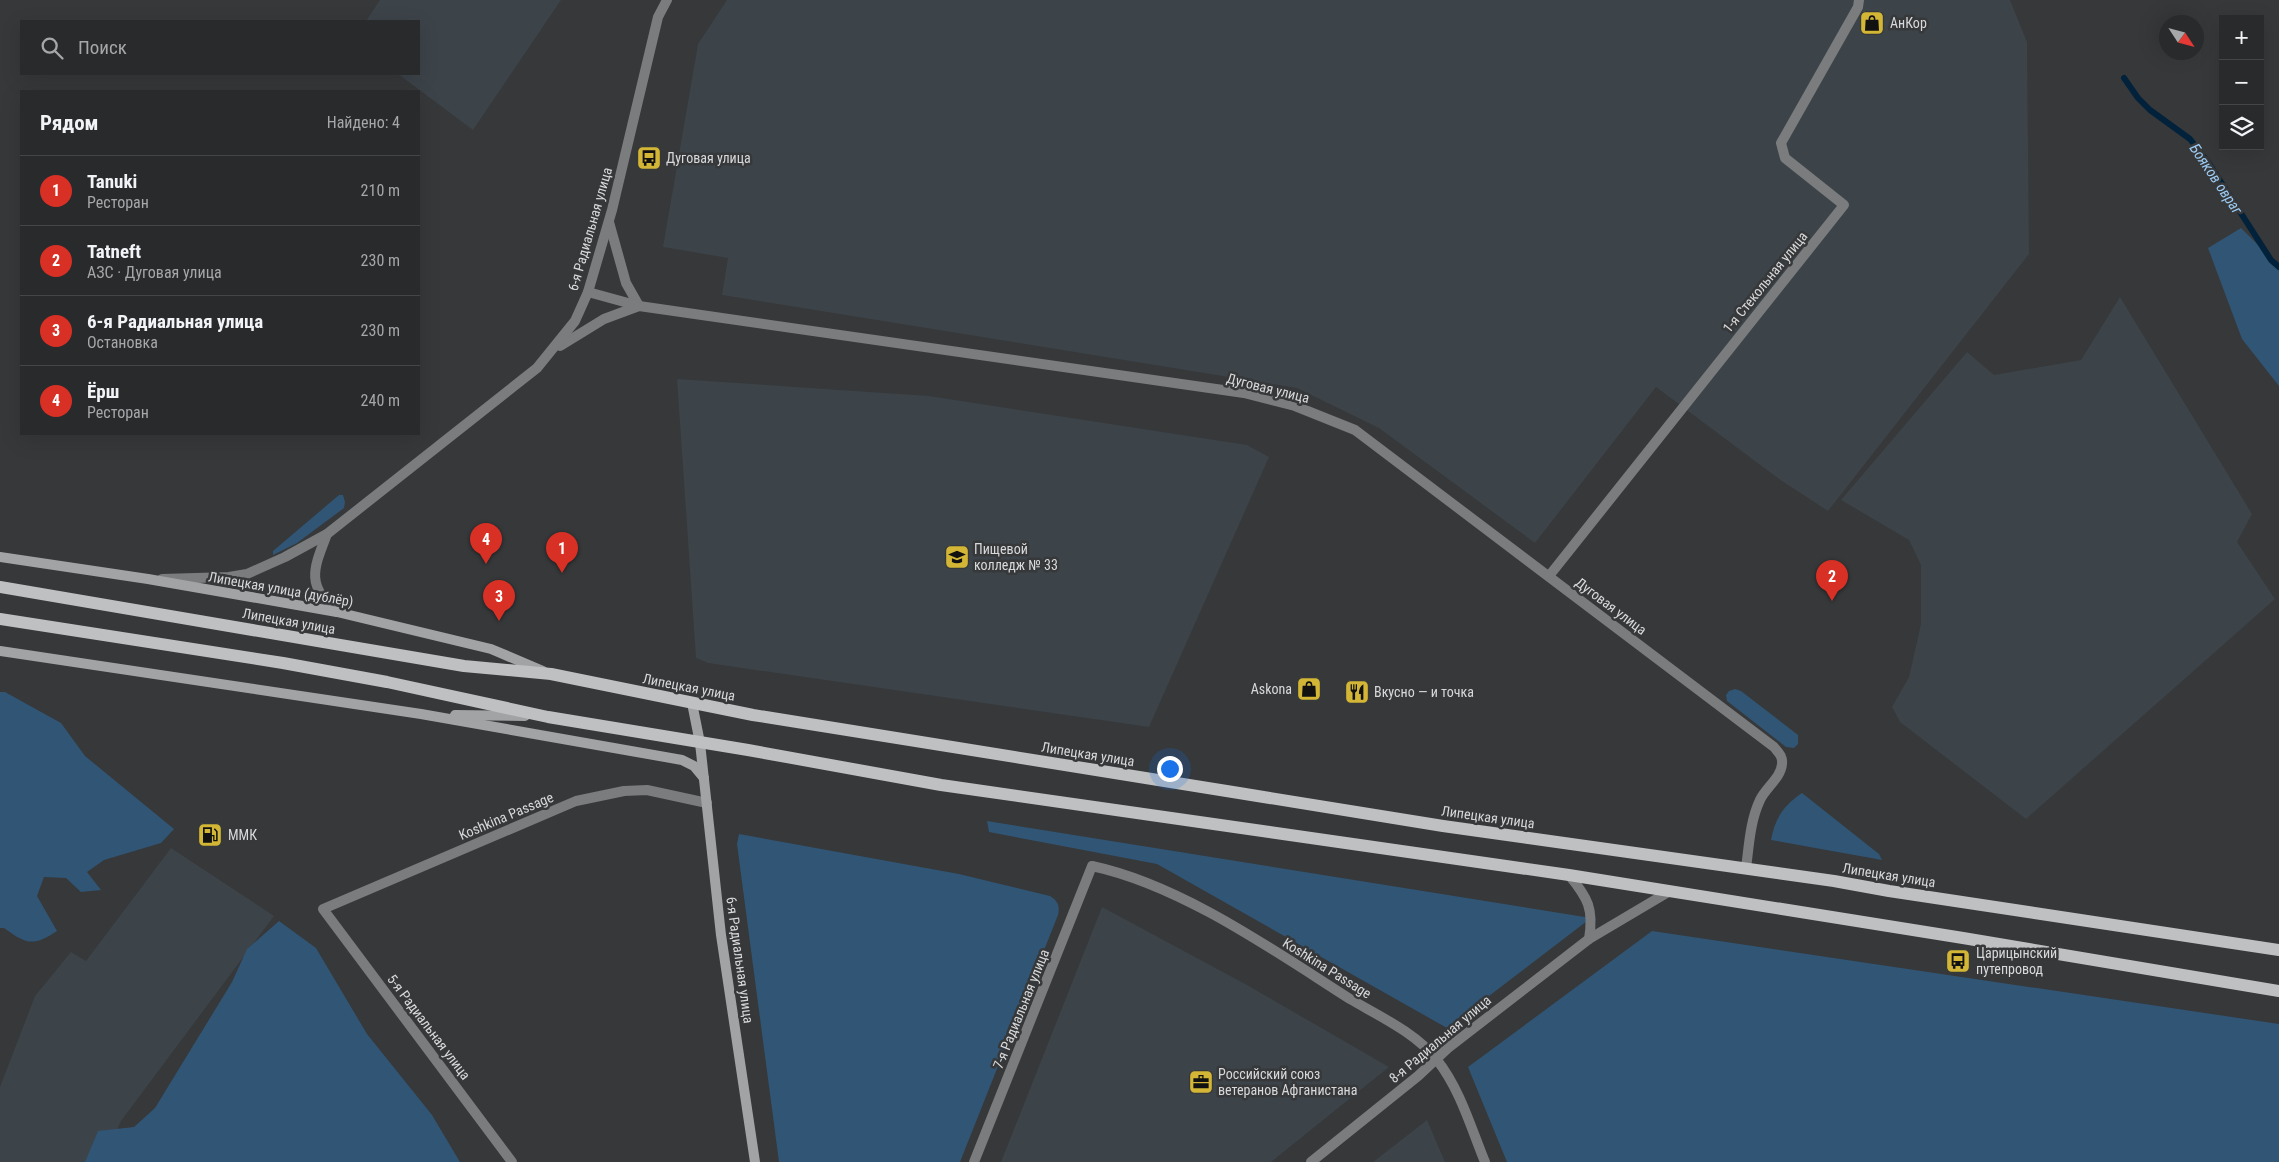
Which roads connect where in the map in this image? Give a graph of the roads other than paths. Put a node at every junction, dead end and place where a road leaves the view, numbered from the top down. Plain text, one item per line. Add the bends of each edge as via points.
1 (667, 0) edge
2 (1859, 0) edge
3 (608, 222) junction
4 (588, 292) junction
5 (639, 306) junction
6 (556, 348) junction
7 (327, 534) junction
8 (0, 557) edge
9 (1548, 576) junction
10 (148, 579) junction
11 (0, 588) edge
12 (337, 612) junction
13 (0, 619) edge
14 (0, 651) edge
15 (550, 674) junction
16 (692, 703) junction
17 (421, 714) junction
18 (548, 717) junction
19 (700, 743) junction
20 (704, 778) junction
21 (707, 803) junction
22 (1092, 866) joint
23 (1746, 868) junction
24 (1569, 875) junction
25 (1670, 891) junction
26 (324, 909) joint
27 (1588, 939) junction
28 (2279, 950) edge
29 (2279, 992) edge
30 (1436, 1059) junction
31 (512, 1162) edge
32 (755, 1162) edge
33 (974, 1162) edge
34 (1311, 1162) edge
35 (1485, 1162) edge

1 - 3 street, 6-я Радиальная улица via 658,18
2 - 9 street, 1-я Стекольная улица via 1858,7 1780,143 1785,158 1844,205
3 - 4 street, 6-я Радиальная улица
3 - 5 street via 626,283
4 - 5 street, Дуговая улица
4 - 6 street, 6-я Радиальная улица via 576,322
5 - 6 street, Дуговая улица via 604,319
5 - 9 street, Дуговая улица via 1244,393 1295,406 1355,430
6 - 7 street, 6-я Радиальная улица via 537,368
7 - 10 street, 6-я Радиальная улица via 246,574
7 - 12 street via 314,569 315,586
8 - 10 main road, Липецкая улица (дублёр)
9 - 23 street, Дуговая улица via 1781,755 1778,774 1754,813
10 - 12 main road, Липецкая улица (дублёр)
11 - 15 main road, Липецкая улица via 464,666
12 - 15 main road, Липецкая улица (дублёр) via 492,649
13 - 18 main road via 283,663
14 - 17 main road
15 - 16 main road, Липецкая улица
16 - 19 main road, 6-я Радиальная улица
16 - 23 main road, Липецкая улица via 1434,824
17 - 18 main road
17 - 20 main road via 682,760 694,766
18 - 19 main road
19 - 20 main road, 6-я Радиальная улица
19 - 24 main road via 941,785
20 - 21 main road, 6-я Радиальная улица
21 - 26 street, Koshkina Passage via 647,790 624,790 576,801
21 - 32 main road, 6-я Радиальная улица via 721,935
22 - 30 street, Koshkina Passage via 1119,872 1168,891 1229,925 1411,1037
22 - 33 street, 7-я Радиальная улица
23 - 28 main road, Липецкая улица
24 - 25 main road
24 - 27 street via 1591,910
25 - 27 street, 8-я Радиальная улица
25 - 29 main road
26 - 31 street, 5-я Радиальная улица
27 - 30 street, 8-я Радиальная улица
30 - 34 street, 8-я Радиальная улица
30 - 35 street, Koshkina Passage via 1453,1083

